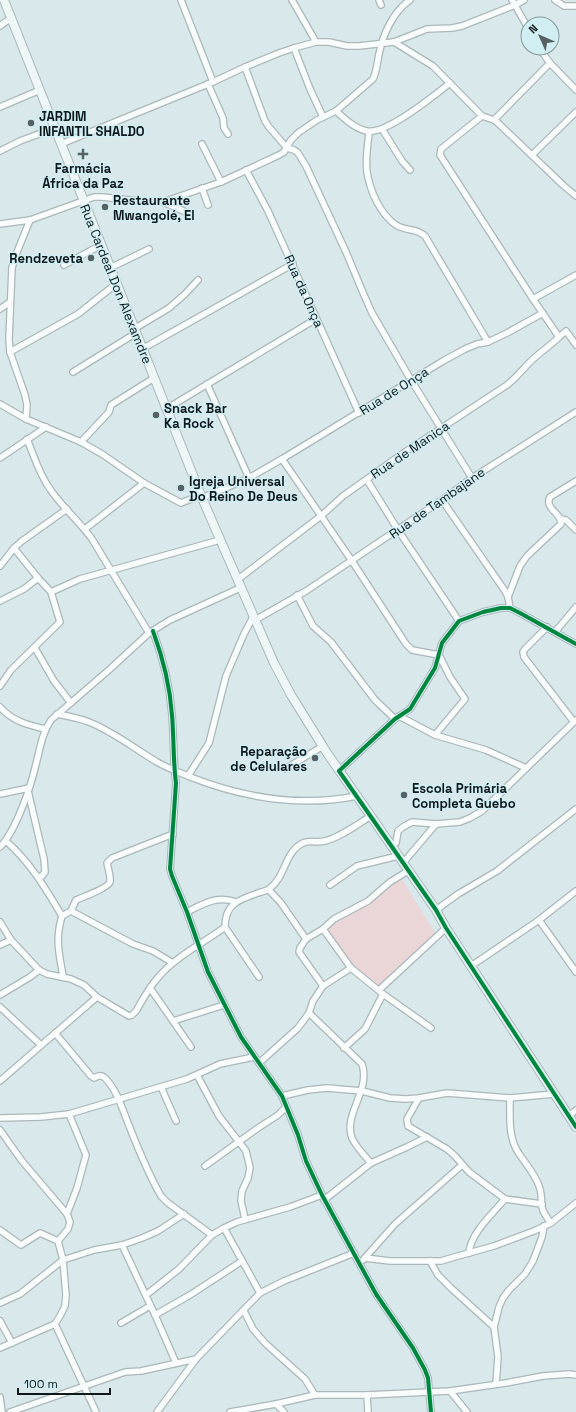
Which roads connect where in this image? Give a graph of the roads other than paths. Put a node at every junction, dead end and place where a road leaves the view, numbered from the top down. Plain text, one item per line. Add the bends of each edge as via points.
1 (4, 0) edge
2 (181, 0) edge
3 (292, 0) edge
4 (410, 0) edge
5 (524, 0) edge
6 (555, 0) edge
7 (513, 3) edge
8 (576, 6) edge
9 (521, 16) edge
10 (11, 18) junction
11 (0, 26) edge
12 (316, 42) junction
13 (394, 42) junction
14 (381, 43) junction
15 (294, 48) junction
16 (545, 56) edge
17 (550, 63) junction
18 (245, 67) junction
19 (211, 83) junction
20 (450, 83) junction
21 (576, 90) edge
22 (42, 93) junction
23 (0, 107) edge
24 (336, 111) junction
25 (576, 112) edge
26 (482, 116) junction
27 (323, 117) junction
28 (494, 120) junction
29 (55, 128) junction
30 (382, 129) junction
31 (369, 132) junction
32 (228, 134) dead end
33 (61, 144) junction
34 (202, 144) dead end
35 (287, 148) junction
36 (0, 151) edge
37 (532, 156) junction
38 (246, 170) junction
39 (410, 170) dead end
40 (221, 182) junction
41 (202, 188) junction
42 (576, 196) edge
43 (83, 200) junction
44 (160, 201) junction
45 (208, 205) dead end
46 (188, 213) dead end
47 (30, 220) junction
48 (0, 224) edge
49 (101, 245) junction
50 (149, 249) dead end
51 (293, 264) junction
52 (64, 265) dead end
53 (110, 268) junction
54 (576, 275) edge
55 (198, 280) dead end
56 (116, 284) junction
57 (533, 299) junction
58 (10, 302) junction
59 (0, 309) edge
60 (543, 313) junction
61 (316, 319) junction
62 (135, 331) junction
63 (559, 337) junction
64 (488, 342) junction
65 (576, 345) edge
66 (142, 349) junction
67 (10, 352) junction
68 (73, 372) dead end
69 (154, 378) junction
70 (411, 380) junction
71 (207, 384) junction
72 (0, 404) edge
73 (166, 409) junction
74 (576, 412) edge
75 (359, 413) junction
76 (26, 419) junction
77 (46, 427) junction
78 (441, 429) junction
79 (27, 439) junction
80 (81, 442) junction
81 (0, 458) edge
82 (282, 459) junction
83 (249, 478) junction
84 (472, 478) junction
85 (367, 480) junction
86 (576, 481) edge
87 (144, 483) junction
88 (202, 496) junction
89 (442, 500) junction
90 (67, 509) junction
91 (321, 516) junction
92 (561, 518) junction
93 (85, 529) junction
94 (398, 530) junction
95 (576, 530) edge
96 (220, 540) junction
97 (14, 548) junction
98 (352, 561) junction
99 (0, 566) edge
100 (110, 570) junction
101 (38, 578) junction
102 (239, 584) junction
103 (52, 592) junction
104 (297, 595) junction
105 (508, 597) junction
106 (0, 601) edge
107 (576, 607) edge
108 (510, 608) junction
109 (254, 619) junction
110 (459, 621) junction
111 (547, 627) junction
112 (151, 632) junction
113 (555, 632) junction
114 (576, 644) edge
115 (35, 648) junction
116 (439, 655) junction
117 (0, 686) edge
118 (71, 703) junction
119 (0, 708) edge
120 (57, 714) junction
121 (397, 717) junction
122 (575, 721) edge
123 (45, 729) junction
124 (435, 735) junction
125 (323, 746) junction
126 (526, 768) junction
127 (285, 769) dead end
128 (174, 771) junction
129 (339, 771) junction
130 (188, 776) junction
131 (28, 790) junction
132 (0, 794) edge
133 (357, 796) junction
134 (576, 809) edge
135 (371, 816) junction
136 (436, 824) junction
137 (173, 834) junction
138 (6, 841) junction
139 (396, 843) dead end
140 (0, 847) edge
141 (400, 860) junction
142 (408, 871) junction
143 (38, 877) junction
144 (330, 885) dead end
145 (269, 890) junction
146 (576, 891) edge
147 (236, 902) junction
148 (71, 910) junction
149 (436, 910) junction
150 (186, 912) junction
151 (62, 916) junction
152 (539, 920) junction
153 (0, 922) edge
154 (225, 927) junction
155 (446, 928) junction
156 (323, 929) junction
157 (306, 939) junction
158 (10, 940) junction
159 (0, 945) edge
160 (198, 946) junction
161 (173, 963) junction
162 (471, 966) junction
163 (351, 968) junction
164 (39, 970) junction
165 (576, 972) edge
166 (63, 976) junction
167 (259, 977) dead end
168 (323, 986) junction
169 (150, 988) junction
170 (381, 992) junction
171 (0, 995) edge
172 (97, 997) junction
173 (224, 1005) junction
174 (0, 1007) edge
175 (309, 1013) junction
176 (173, 1021) junction
177 (431, 1028) dead end
178 (55, 1033) junction
179 (40, 1045) junction
180 (191, 1047) dead end
181 (344, 1048) junction
182 (254, 1057) junction
183 (260, 1063) junction
184 (197, 1075) junction
185 (0, 1081) edge
186 (161, 1087) junction
187 (362, 1091) junction
188 (554, 1094) junction
189 (282, 1096) junction
190 (419, 1098) junction
191 (510, 1098) junction
192 (118, 1099) junction
193 (286, 1107) junction
194 (576, 1110) edge
195 (69, 1114) junction
196 (569, 1116) junction
197 (0, 1118) edge
198 (176, 1121) dead end
199 (576, 1127) edge
200 (0, 1130) edge
201 (427, 1137) junction
202 (239, 1142) junction
203 (371, 1163) junction
204 (462, 1165) junction
205 (205, 1166) dead end
206 (323, 1197) junction
207 (505, 1199) junction
208 (576, 1203) edge
209 (542, 1204) junction
210 (67, 1214) junction
211 (184, 1214) junction
212 (246, 1219) junction
213 (551, 1223) junction
214 (544, 1226) junction
215 (224, 1228) junction
216 (0, 1230) edge
217 (212, 1235) junction
218 (58, 1241) junction
219 (122, 1245) junction
220 (354, 1253) junction
221 (469, 1253) junction
222 (365, 1258) junction
223 (62, 1260) junction
224 (242, 1261) junction
225 (430, 1261) junction
226 (360, 1263) junction
227 (260, 1293) junction
228 (146, 1295) junction
229 (0, 1303) edge
230 (150, 1306) junction
231 (244, 1311) junction
232 (155, 1315) junction
233 (0, 1321) edge
234 (121, 1323) dead end
235 (55, 1324) junction
236 (494, 1327) junction
237 (12, 1343) junction
238 (0, 1348) edge
239 (196, 1359) junction
240 (176, 1363) junction
241 (576, 1375) edge
242 (496, 1384) junction
243 (85, 1387) junction
244 (430, 1391) junction
245 (450, 1391) junction
246 (315, 1395) junction
247 (367, 1395) junction
248 (0, 1397) edge
249 (276, 1404) junction
250 (2, 1412) edge
251 (10, 1412) edge
252 (96, 1412) edge
253 (157, 1412) edge
254 (230, 1412) edge
255 (284, 1412) edge
256 (368, 1412) edge
257 (431, 1412) edge
258 (468, 1412) edge

1 - 10 street, Rua Cardeal Don Alexamdre
2 - 19 street
3 - 12 street
4 - 14 street via 397,13
5 - 7 street
6 - 8 street via 564,6
7 - 9 street
7 - 13 street via 452,28 427,29
10 - 11 street
10 - 22 street, Rua Cardeal Don Alexamdre
12 - 14 street via 353,46
12 - 15 street
13 - 14 street
13 - 20 street via 433,66
14 - 24 street via 373,79
15 - 18 street
15 - 27 street
16 - 17 street
17 - 21 street
17 - 28 street
18 - 19 street
18 - 35 street via 265,121
19 - 32 street
19 - 33 street
20 - 26 street
20 - 30 street via 420,106
22 - 23 street
22 - 29 street, Rua Cardeal Don Alexamdre
24 - 27 street
24 - 31 street via 357,128
25 - 37 street
26 - 28 street
26 - 57 street via 441,149 440,154
27 - 35 street via 298,133
28 - 37 street
29 - 33 street, Rua Cardeal Don Alexamdre
29 - 36 street
30 - 31 street
30 - 39 street
31 - 64 street via 367,172 380,209 397,225 419,231 425,236
33 - 43 street, Rua Cardeal Don Alexamdre
34 - 40 street
35 - 38 street via 279,156
35 - 70 street via 298,153 306,166 370,307
37 - 42 street
38 - 40 street
38 - 51 street, Rua da Onça
40 - 41 street
41 - 44 street
41 - 45 street
43 - 44 street via 102,197
43 - 47 street
43 - 49 street, Rua Cardeal Don Alexamdre
44 - 46 street
47 - 48 street
47 - 58 street via 12,268
49 - 52 street
49 - 53 street, Rua Cardeal Don Alexamdre
50 - 53 street
51 - 61 street, Rua da Onça
51 - 66 street
53 - 56 street, Rua Cardeal Don Alexamdre
54 - 57 street
55 - 62 street via 169,308
56 - 62 street, Rua Cardeal Don Alexamdre
56 - 67 street via 78,314
57 - 60 street
58 - 59 street
58 - 67 street
60 - 63 street
60 - 64 street, Rua de Onça
61 - 71 street
61 - 75 street, Rua da Onça
62 - 66 street, Rua Cardeal Don Alexamdre
62 - 68 street
63 - 65 street via 566,331
63 - 78 street, Rua de Manica via 507,385
64 - 70 street, Rua de Onça via 465,349
66 - 69 street, Rua Cardeal Don Alexamdre
67 - 76 street via 25,395
69 - 73 street, Rua Cardeal Don Alexamdre
69 - 80 street via 111,405 109,412
70 - 75 street, Rua de Onça
70 - 78 street
71 - 73 street
71 - 83 street
72 - 76 street
73 - 88 street, Rua Cardeal Don Alexamdre
74 - 84 street, Rua de Tambajane
75 - 82 street, Rua de Onça
76 - 77 street
77 - 79 street
77 - 80 street
78 - 84 street
78 - 85 street, Rua de Manica
79 - 81 street
79 - 90 street via 45,482
80 - 87 street
82 - 83 street, Rua de Onça
82 - 91 street
83 - 88 street, Rua de Onça
84 - 89 street, Rua de Tambajane
85 - 91 street, Rua de Manica via 343,496
85 - 94 street
86 - 92 street via 550,497 548,501 548,505
87 - 88 street, Rua de Onça via 181,503
87 - 93 street
88 - 96 street, Rua Cardeal Don Alexamdre
89 - 94 street, Rua de Tambajane
89 - 105 street
90 - 93 street
90 - 97 street
91 - 98 street
91 - 102 street, Rua de Manica
92 - 95 street
92 - 105 street via 561,524 526,556
93 - 100 street
94 - 98 street, Rua de Tambajane
94 - 110 street
96 - 100 street
96 - 102 street, Rua Cardeal Don Alexamdre
97 - 99 street
97 - 101 street
98 - 104 street, Rua de Tambajane
98 - 116 street via 406,644 412,650
100 - 103 street via 80,579
100 - 112 street
101 - 103 street
101 - 106 street via 24,589
102 - 109 street, Rua Cardeal Don Alexamdre
102 - 112 street, Rua de Manica
103 - 115 street via 60,622
104 - 109 street, Rua de Tambajane
104 - 121 street via 313,626 331,642 375,700
105 - 108 street
107 - 113 street
108 - 110 street via 483,612
108 - 111 street
109 - 125 street via 284,684
109 - 130 street via 244,634 226,676 209,743
110 - 116 street via 442,643
111 - 113 street
111 - 122 street via 525,649 524,657
112 - 118 street, Rua de Manica
112 - 128 street via 163,660 169,687
113 - 114 street
115 - 117 street via 11,670
115 - 118 street via 54,681
116 - 121 street via 435,668 410,709
116 - 124 street via 450,678 465,699
118 - 120 street, Rua de Manica
119 - 123 street via 20,722
120 - 123 street, Rua de Manica
120 - 128 street via 88,722 109,732
121 - 124 street
121 - 129 street
122 - 126 street
123 - 131 street
124 - 126 street via 486,750
125 - 127 street
125 - 129 street
126 - 136 street via 482,811 460,822
128 - 130 street
128 - 137 street via 176,783
129 - 133 street
130 - 133 street via 220,788 276,799 338,800
131 - 132 street
131 - 138 street
131 - 143 street via 44,859 45,872
133 - 135 street
134 - 149 street via 497,870
135 - 141 street
135 - 145 street via 334,838 323,842 303,843 289,857 281,875
136 - 139 street via 412,822 398,831
136 - 141 street
137 - 148 street via 112,858 107,863 109,884 76,900
137 - 150 street via 170,869
138 - 140 street
138 - 143 street via 24,857
141 - 142 street
141 - 144 street via 357,866
142 - 149 street
142 - 156 street via 368,901 334,919
143 - 151 street
145 - 147 street
145 - 157 street
146 - 152 street
147 - 150 street via 215,899
147 - 154 street via 228,910
148 - 151 street
148 - 161 street
149 - 155 street
150 - 160 street
151 - 166 street via 58,948
152 - 162 street
152 - 165 street
153 - 158 street
154 - 160 street
154 - 167 street
155 - 162 street
155 - 170 street
156 - 157 street
156 - 163 street
157 - 168 street via 299,952
158 - 159 street
158 - 164 street
160 - 161 street
160 - 173 street
161 - 169 street
162 - 188 street
163 - 168 street
163 - 170 street
164 - 166 street
164 - 171 street
166 - 172 street via 84,985
168 - 175 street
169 - 172 street via 132,1016
169 - 176 street
170 - 177 street
170 - 181 street via 365,1029
172 - 178 street
173 - 176 street
173 - 182 street
174 - 179 street
175 - 181 street
175 - 183 street via 298,1028
176 - 180 street
178 - 179 street
178 - 192 street via 90,1076 105,1078
179 - 185 street
181 - 187 street via 362,1064
182 - 183 street
182 - 184 street via 220,1064
183 - 189 street
184 - 186 street
184 - 202 street via 219,1116
186 - 192 street
186 - 198 street
187 - 189 street via 327,1088
187 - 190 street via 390,1098
187 - 203 street via 350,1130 358,1147
188 - 191 street
188 - 196 street
189 - 193 street
190 - 191 street via 447,1093
190 - 201 street via 407,1124
191 - 209 street via 513,1141 539,1185
192 - 195 street
192 - 211 street via 158,1190 168,1203
193 - 202 street
193 - 206 street via 306,1161
194 - 196 street
195 - 197 street
195 - 210 street via 86,1154
196 - 199 street
200 - 210 street via 22,1161
201 - 203 street
201 - 204 street via 447,1149
202 - 205 street
202 - 212 street via 246,1151 250,1168 241,1201
203 - 206 street
204 - 207 street
204 - 222 street via 395,1224
206 - 212 street
206 - 220 street
207 - 209 street
207 - 221 street via 489,1215 470,1243
208 - 213 street
209 - 213 street
210 - 218 street via 70,1222 68,1229
211 - 217 street
211 - 219 street via 158,1231
212 - 215 street
213 - 214 street
214 - 221 street via 528,1234
214 - 236 street via 533,1261 503,1298
215 - 217 street
215 - 224 street
216 - 218 street via 21,1245 40,1233
217 - 228 street via 179,1269
218 - 223 street
219 - 223 street
219 - 228 street
220 - 226 street
220 - 227 street
221 - 225 street via 441,1261
222 - 225 street
222 - 226 street
223 - 229 street via 20,1294
223 - 235 street via 65,1306
224 - 227 street
224 - 232 street
225 - 236 street via 438,1275
226 - 244 street via 376,1294 422,1364
227 - 231 street
228 - 230 street
230 - 232 street
230 - 234 street
231 - 239 street
231 - 246 street via 253,1329 305,1380
232 - 240 street
233 - 237 street
235 - 237 street
235 - 243 street
236 - 242 street via 498,1357
237 - 238 street
239 - 240 street
239 - 253 street
240 - 243 street via 125,1372
241 - 242 street via 543,1376
242 - 245 street
243 - 251 street
243 - 252 street
244 - 245 street
244 - 247 street
244 - 257 street
245 - 258 street
246 - 247 street
246 - 249 street
247 - 256 street
248 - 250 street
249 - 254 street
249 - 255 street

